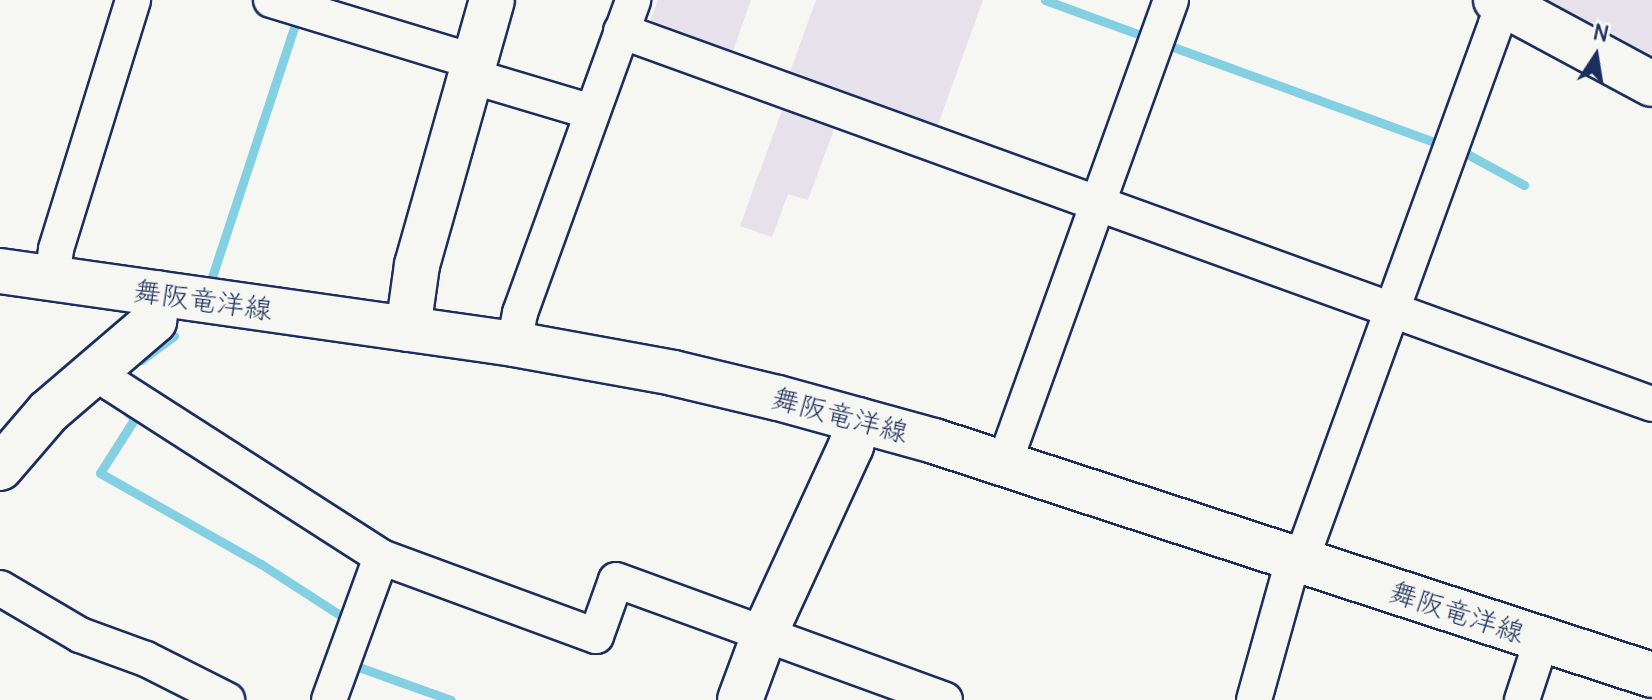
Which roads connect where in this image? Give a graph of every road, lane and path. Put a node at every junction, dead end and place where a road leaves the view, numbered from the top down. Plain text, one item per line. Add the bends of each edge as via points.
1 (133, 0) edge
2 (271, 0) edge
3 (492, 0) edge
4 (1171, 0) edge
5 (1502, 3) edge
6 (627, 16) edge
7 (473, 69) junction
8 (1652, 84) edge
9 (592, 112) junction
10 (1098, 204) junction
11 (0, 271) edge
12 (52, 278) junction
13 (158, 293) junction
14 (1393, 310) junction
15 (408, 329) junction
16 (514, 344) junction
17 (97, 366) junction
18 (1652, 404) edge
19 (858, 420) junction
20 (1004, 464) junction
21 (0, 468) edge
22 (381, 557) junction
23 (1298, 560) junction
24 (0, 588) edge
25 (764, 635) junction
26 (1542, 639) junction
27 (1652, 675) edge
28 (227, 700) edge
29 (329, 700) edge
30 (740, 700) edge
31 (945, 700) edge
32 (1254, 700) edge
33 (1522, 700) edge

1 - 12 street via 56,249
2 - 7 street
3 - 7 main road
4 - 10 street
5 - 8 main road
5 - 14 street
6 - 9 street
6 - 10 street
7 - 9 street
7 - 15 main road via 417,265
9 - 16 street via 520,313
10 - 14 street
10 - 20 street
11 - 12 main road, 舞阪竜洋線
12 - 13 main road, 舞阪竜洋線
13 - 15 main road, 舞阪竜洋線
13 - 17 main road via 154,321
14 - 18 street
14 - 23 street
15 - 16 main road, 舞阪竜洋線
16 - 19 main road, 舞阪竜洋線 via 673,373
17 - 21 main road
17 - 22 street via 112,384
19 - 20 main road, 舞阪竜洋線
19 - 25 main road via 851,446
20 - 23 main road, 舞阪竜洋線
22 - 25 street via 596,636 616,580
22 - 29 street
23 - 26 main road, 舞阪竜洋線
23 - 32 street via 1289,575
24 - 28 street via 80,635 146,659
25 - 30 main road
25 - 31 street
26 - 27 main road, 舞阪竜洋線
26 - 33 street

